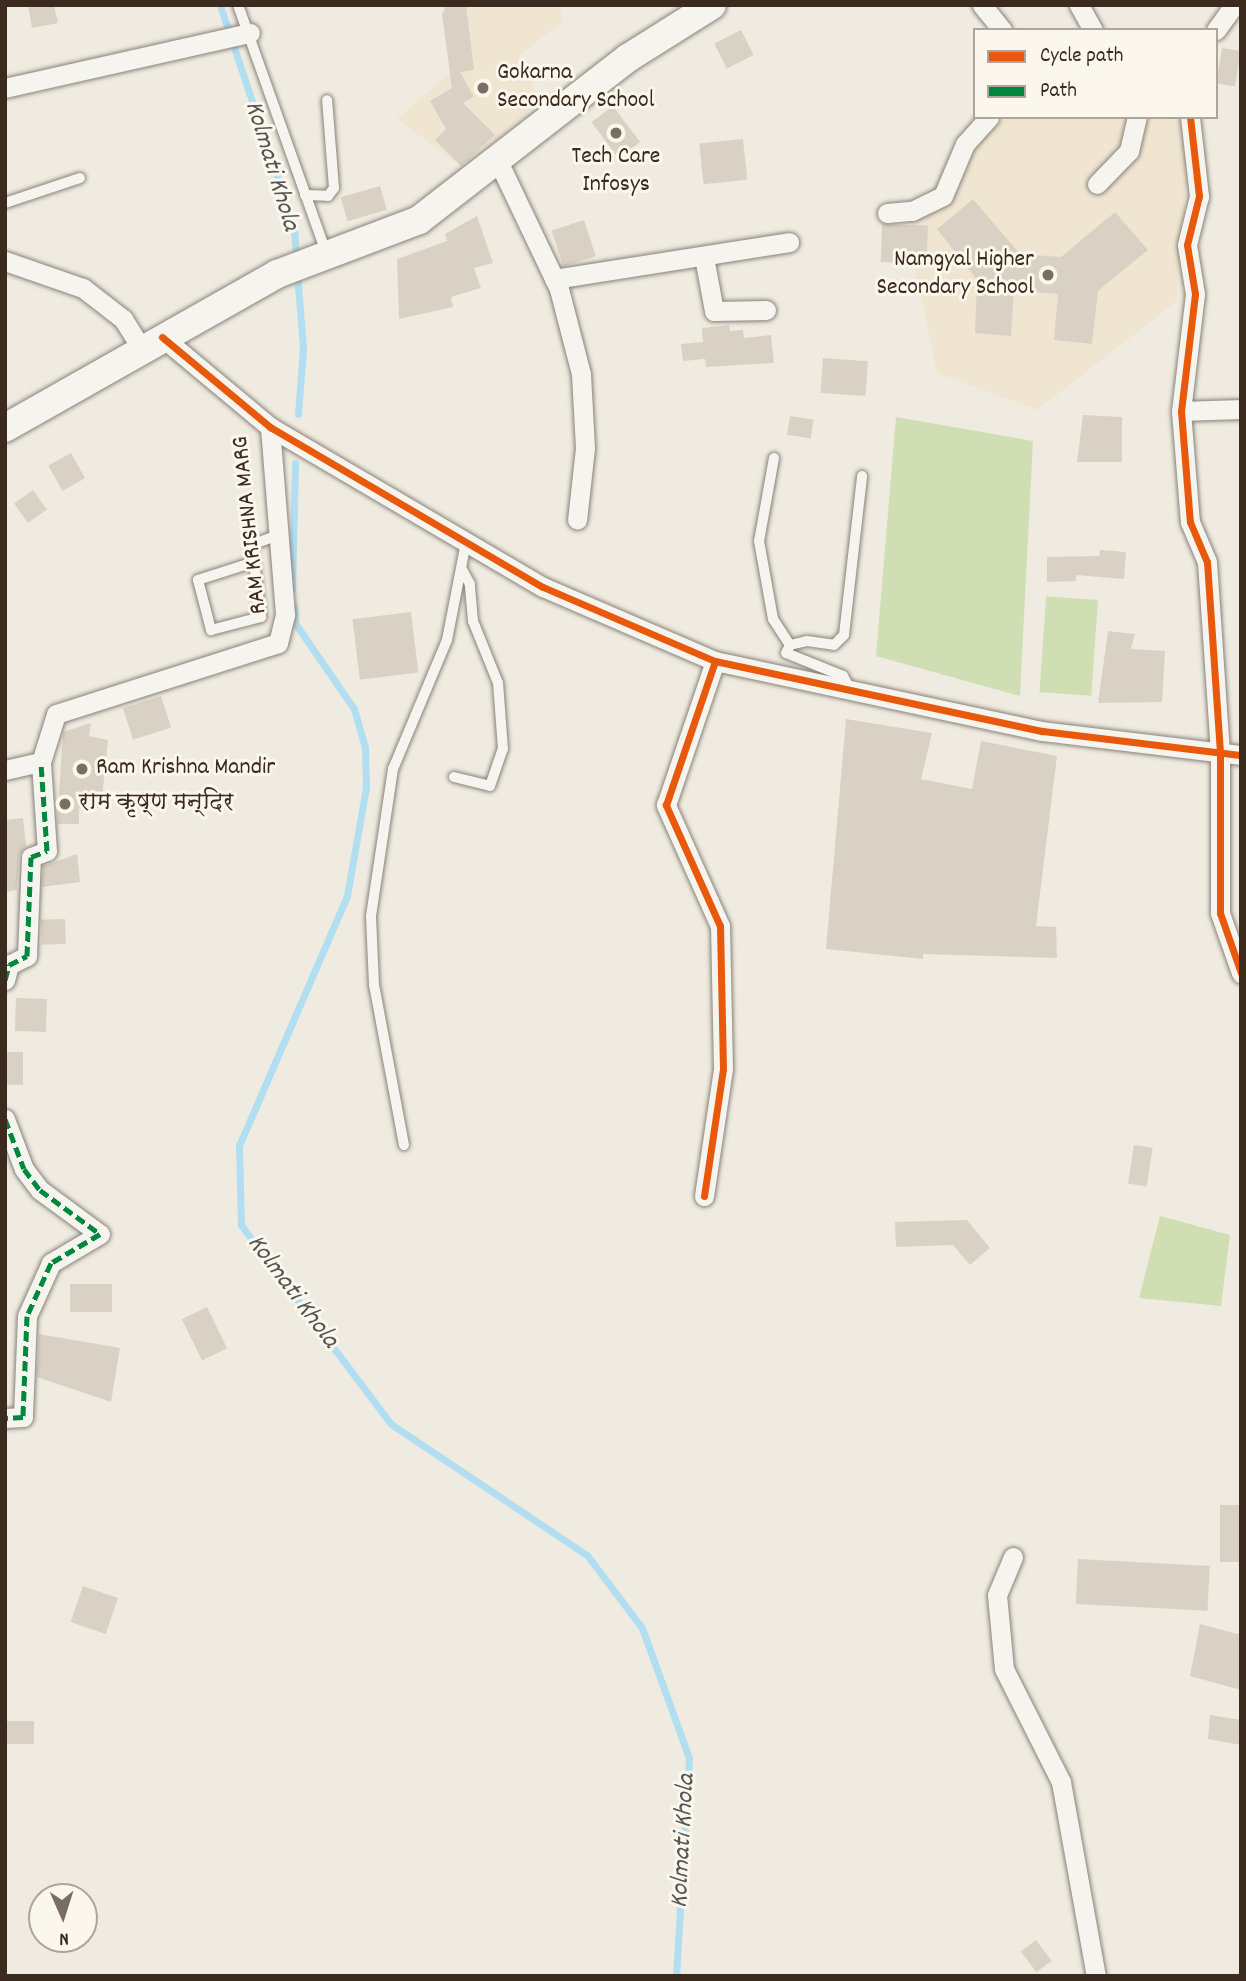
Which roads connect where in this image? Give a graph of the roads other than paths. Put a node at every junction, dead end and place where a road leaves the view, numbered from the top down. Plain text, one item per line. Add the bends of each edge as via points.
1 (238, 5) edge
2 (712, 5) edge
3 (982, 5) edge
4 (1079, 5) edge
5 (1234, 5) edge
6 (1000, 28) edge
7 (1092, 28) edge
8 (1217, 28) edge
9 (236, 39) junction
10 (5, 88) edge
11 (327, 100) dead end
12 (987, 119) edge
13 (1137, 119) edge
14 (1189, 119) edge
15 (498, 161) junction
16 (80, 178) dead end
17 (1097, 184) dead end
18 (306, 195) junction
19 (5, 203) edge
20 (887, 213) dead end
21 (789, 242) dead end
22 (322, 257) junction
23 (704, 257) junction
24 (5, 261) edge
25 (554, 279) junction
26 (766, 310) dead end
27 (151, 342) junction
28 (1241, 409) edge
29 (1181, 411) junction
30 (5, 428) edge
31 (270, 428) junction
32 (774, 458) dead end
33 (862, 475) dead end
34 (577, 520) dead end
35 (276, 536) junction
36 (466, 542) junction
37 (254, 562) junction
38 (461, 568) junction
39 (790, 645) junction
40 (715, 661) junction
41 (849, 693) junction
42 (1220, 755) junction
43 (1241, 755) edge
44 (41, 762) junction
45 (5, 770) edge
46 (454, 777) dead end
47 (1241, 973) edge
48 (5, 980) edge
49 (5, 1119) edge
50 (404, 1145) dead end
51 (704, 1196) dead end
52 (5, 1418) edge
53 (1013, 1557) dead end
54 (1096, 1976) edge

1 - 9 lane
2 - 15 main road via 628,58
3 - 6 street
4 - 7 street
5 - 8 street
9 - 10 street
9 - 18 lane
11 - 18 lane via 334,188 328,196
12 - 20 street via 965,144 943,196 912,211
13 - 17 street via 1129,151
14 - 29 street via 1199,195 1187,245 1195,294
15 - 22 main road via 419,220
15 - 25 street
16 - 19 lane
18 - 22 lane
21 - 23 street
22 - 27 main road via 277,274
23 - 25 street
23 - 26 street via 714,311
24 - 27 street, RAM KRISHNA MARG via 83,288
25 - 34 street via 581,374 585,448
27 - 30 main road
27 - 31 street, RAM KRISHNA MARG
28 - 29 street
29 - 42 street via 1191,522 1207,562
31 - 35 street, RAM KRISHNA MARG
31 - 36 street
32 - 39 lane via 759,541 773,619
33 - 39 lane via 844,635 834,645
35 - 37 lane via 256,538
35 - 44 street, RAM KRISHNA MARG via 285,614 278,643 56,714
36 - 38 lane
36 - 40 street via 542,587
37 - 37 lane via 261,617 211,630 198,580
38 - 46 lane via 470,584 473,621 498,683 503,749 490,786
38 - 50 lane via 447,640 393,769 371,916 374,985
39 - 41 lane via 788,658 843,676
40 - 41 street
40 - 51 street via 666,805 720,926 723,1069
41 - 42 street via 1042,731
42 - 43 street
42 - 47 street via 1220,913
44 - 45 street
44 - 48 street via 47,851 31,857 27,956 9,965
49 - 52 street via 24,1169 40,1191 100,1234 51,1263 27,1316 23,1417
53 - 54 street via 997,1595 1004,1669 1061,1782

